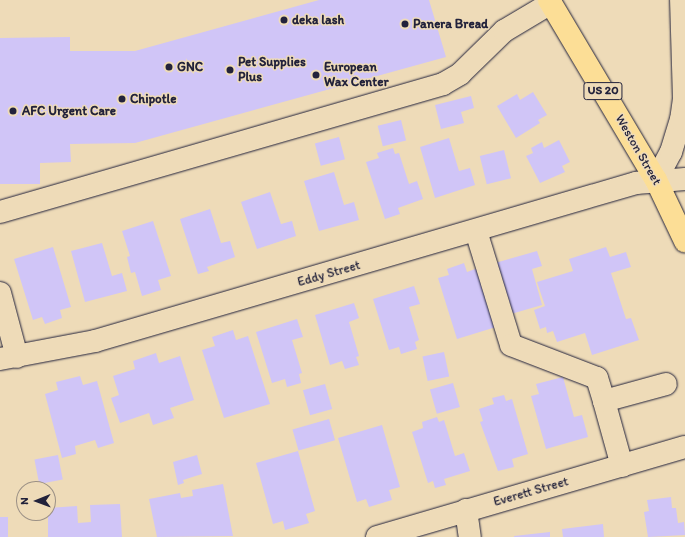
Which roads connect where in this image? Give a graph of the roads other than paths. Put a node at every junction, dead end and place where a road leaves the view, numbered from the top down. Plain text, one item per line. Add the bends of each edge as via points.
1 (681, 0) edge
2 (550, 1) edge
3 (685, 179) edge
4 (656, 180) junction
5 (0, 212) edge
6 (476, 230) junction
7 (685, 241) edge
8 (0, 293) edge
9 (9, 358) edge
10 (666, 384) dead end
11 (604, 401) junction
12 (685, 447) edge
13 (622, 466) junction
14 (466, 510) junction
15 (377, 537) edge
16 (470, 537) edge

1 - 4 street via 684,99 682,120 673,147
2 - 4 main road, Weston Street / US 20
2 - 5 street via 518,21 493,41 460,74 435,87
3 - 4 street, Eddy Street
4 - 6 street, Eddy Street
4 - 7 main road, Weston Street / US 20
6 - 9 street, Eddy Street via 95,341
6 - 11 street via 511,345 597,378
8 - 9 street
10 - 11 street
11 - 13 street
12 - 13 street, Everett Street
13 - 14 street, Everett Street
14 - 15 street, Everett Street
14 - 16 street

